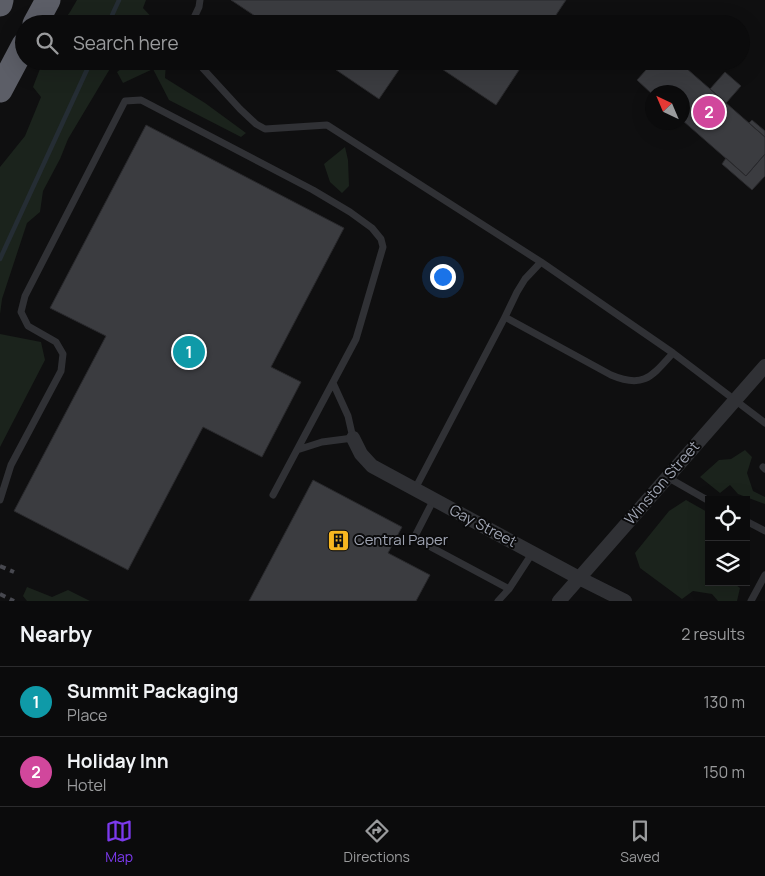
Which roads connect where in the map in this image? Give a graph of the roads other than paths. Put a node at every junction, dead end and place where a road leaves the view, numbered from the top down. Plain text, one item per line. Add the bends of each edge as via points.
1 (1, 0) edge
2 (48, 0) edge
3 (200, 0) edge
4 (0, 4) edge
5 (40, 15) edge
6 (195, 15) edge
7 (15, 62) edge
8 (204, 70) edge
9 (0, 90) edge
10 (541, 262) junction
11 (505, 317) junction
12 (673, 353) junction
13 (765, 366) edge
14 (333, 383) junction
15 (735, 400) junction
16 (765, 423) edge
17 (353, 438) junction
18 (297, 450) junction
19 (667, 477) junction
20 (415, 489) junction
21 (273, 495) dead end
22 (434, 499) junction
23 (705, 499) edge
24 (0, 500) edge
25 (750, 523) edge
26 (765, 531) edge
27 (532, 552) junction
28 (765, 575) edge
29 (579, 578) junction
30 (509, 589) junction
31 (498, 601) edge
32 (559, 601) edge
33 (625, 601) edge
34 (751, 601) edge

1 - 4 highway
2 - 5 highway
3 - 6 lane
7 - 9 highway
8 - 10 lane via 256,124 265,129 327,125
10 - 11 lane via 525,279
10 - 12 lane
11 - 12 lane via 623,380 643,380 659,369
11 - 20 lane
12 - 15 lane
13 - 15 street, Winston Street
14 - 17 lane via 348,416
14 - 18 lane
14 - 24 lane via 356,339 383,247 381,239 350,212 304,186 141,100 125,101 25,296 21,312 28,326 56,342 63,354 61,371 11,465
15 - 16 lane
15 - 19 street, Winston Street
17 - 18 lane via 322,442
17 - 20 street, Gay Street via 372,466
18 - 21 lane
19 - 23 lane
19 - 29 street, Winston Street
20 - 22 street, Gay Street
22 - 27 street, Gay Street
22 - 30 lane via 414,538
25 - 26 lane
27 - 29 street, Gay Street
27 - 30 lane
28 - 34 lane
29 - 32 street, Winston Street
29 - 33 street, Gay Street
30 - 31 lane

